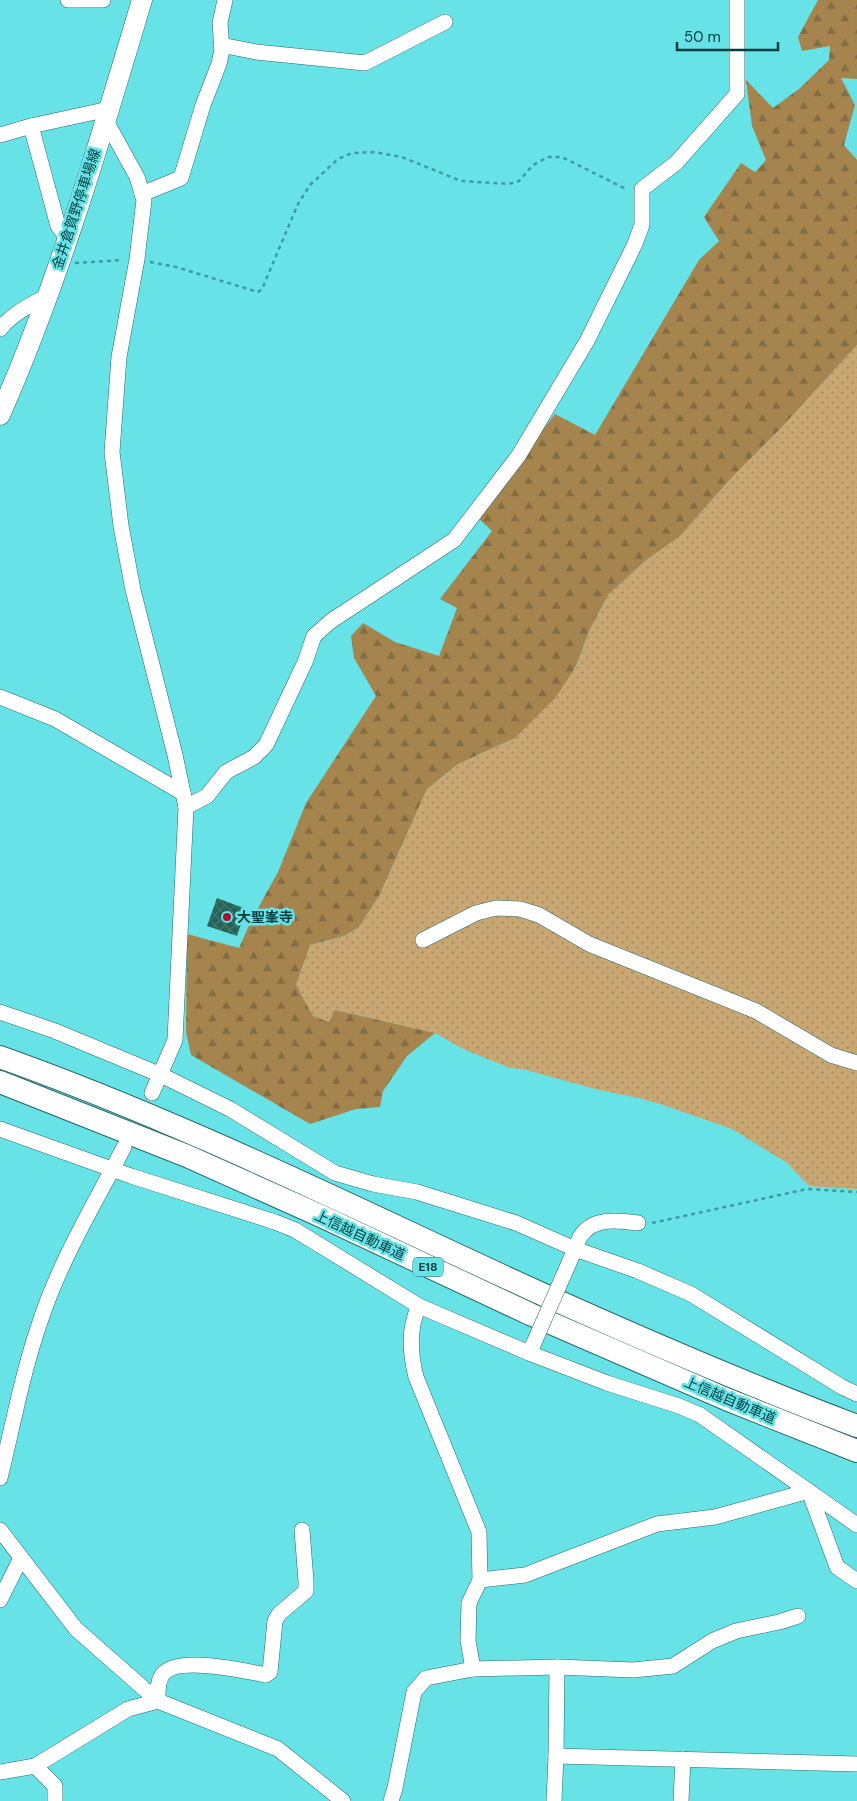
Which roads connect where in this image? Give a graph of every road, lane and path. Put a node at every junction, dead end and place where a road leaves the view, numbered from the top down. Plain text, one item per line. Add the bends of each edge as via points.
1 (68, 0) edge
2 (103, 0) edge
3 (142, 0) edge
4 (225, 0) edge
5 (737, 7) edge
6 (445, 22) dead end
7 (221, 45) junction
8 (107, 114) junction
9 (31, 126) junction
10 (0, 135) edge
11 (642, 189) junction
12 (142, 194) junction
13 (68, 238) junction
14 (137, 259) junction
15 (59, 264) junction
16 (47, 296) junction
17 (0, 329) edge
18 (0, 415) edge
19 (0, 697) edge
20 (185, 800) junction
21 (423, 940) dead end
22 (0, 1012) edge
23 (0, 1057) edge
24 (857, 1063) edge
25 (161, 1075) junction
26 (0, 1082) edge
27 (152, 1093) dead end
28 (0, 1129) edge
29 (124, 1147) dead end
30 (112, 1170) junction
31 (857, 1192) edge
32 (638, 1223) joint
33 (574, 1252) junction
34 (420, 1306) junction
35 (531, 1349) junction
36 (857, 1394) edge
37 (857, 1426) edge
38 (857, 1451) edge
39 (0, 1478) edge
40 (809, 1491) junction
41 (857, 1525) edge
42 (0, 1530) edge
43 (302, 1530) dead end
44 (21, 1558) junction
45 (480, 1580) junction
46 (857, 1582) edge
47 (0, 1600) edge
48 (798, 1616) dead end
49 (557, 1667) junction
50 (473, 1669) junction
51 (158, 1701) junction
52 (556, 1756) junction
53 (683, 1760) junction
54 (857, 1764) edge
55 (35, 1766) junction
56 (0, 1772) edge
57 (55, 1801) edge
58 (343, 1801) edge
59 (391, 1801) edge
60 (554, 1801) edge
61 (682, 1801) edge

1 - 2 street
3 - 8 main road, 金井倉賀野停車場線
4 - 7 street via 220,23
5 - 11 street via 737,94 676,163
6 - 7 street via 365,63 256,52
7 - 12 street via 219,64 181,178
8 - 9 street
8 - 12 street
8 - 13 main road, 金井倉賀野停車場線
9 - 10 street
9 - 13 street via 58,226
11 - 14 path via 624,188 562,157 548,157 533,164 518,181 509,184 461,181 402,157 374,152 352,153 338,159 310,185 258,292
11 - 20 street via 642,225 634,246 587,341 519,455 454,540 331,621 314,636 266,745 254,757 226,772 207,796
12 - 14 street
13 - 15 main road, 金井倉賀野停車場線
14 - 15 path
14 - 20 street via 119,356 112,452 133,590
15 - 16 main road, 金井倉賀野停車場線
16 - 17 street via 27,306
16 - 18 main road, 金井倉賀野停車場線
19 - 20 street via 68,725
20 - 25 street via 176,1040
21 - 24 street via 476,913 496,908 540,914 590,944 756,1011 831,1055
22 - 25 street
23 - 37 highway, 上信越自動車道 / E18 via 194,1134 534,1290
25 - 27 street
25 - 33 street via 230,1109 335,1173 468,1207 516,1223
26 - 38 highway, 上信越自動車道 / E18 via 187,1156 565,1329
28 - 30 street
29 - 30 street
30 - 34 street via 296,1230
30 - 39 street via 62,1268 41,1319
31 - 32 path via 807,1189 671,1220
32 - 33 street via 620,1220 600,1222 581,1236
33 - 35 street, bridge
33 - 36 street via 638,1271 691,1294
34 - 35 street
34 - 45 street via 413,1323 411,1357 479,1532
35 - 40 street via 607,1383 700,1415
40 - 41 street
40 - 45 street via 715,1518 657,1524 525,1575
40 - 46 street via 836,1567
42 - 44 street
43 - 51 street via 306,1591 275,1621 270,1672 266,1675 194,1664 175,1667 163,1673 158,1685
44 - 47 street
44 - 51 street via 76,1629
45 - 50 street via 469,1603 468,1641
48 - 49 street via 736,1631 712,1641 672,1666 633,1670
49 - 50 street
49 - 52 street
50 - 59 street via 426,1678 414,1692
51 - 55 street via 128,1709
51 - 58 street via 278,1749
52 - 53 street
52 - 60 street
53 - 54 street
53 - 61 street
55 - 56 street
55 - 57 street via 54,1786

